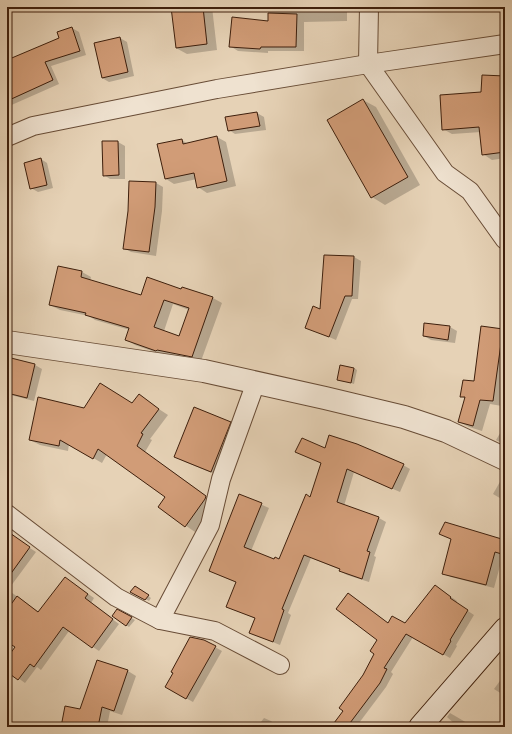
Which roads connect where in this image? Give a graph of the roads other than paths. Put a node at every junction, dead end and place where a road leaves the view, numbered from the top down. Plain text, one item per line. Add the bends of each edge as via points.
1 (369, 7) edge
2 (505, 44) edge
3 (368, 64) junction
4 (7, 137) edge
5 (505, 240) edge
6 (7, 342) edge
7 (256, 382) junction
8 (505, 459) edge
9 (7, 514) edge
10 (160, 620) junction
11 (505, 629) edge
12 (280, 665) dead end
13 (420, 727) edge

1 - 3 street
2 - 3 street
3 - 4 street via 217,89 33,126
3 - 5 street via 445,173 470,191
6 - 7 street via 204,371
7 - 8 street via 404,417 446,431
7 - 10 street via 221,479 210,525
9 - 10 street via 116,597
10 - 12 street via 215,631
11 - 13 street

